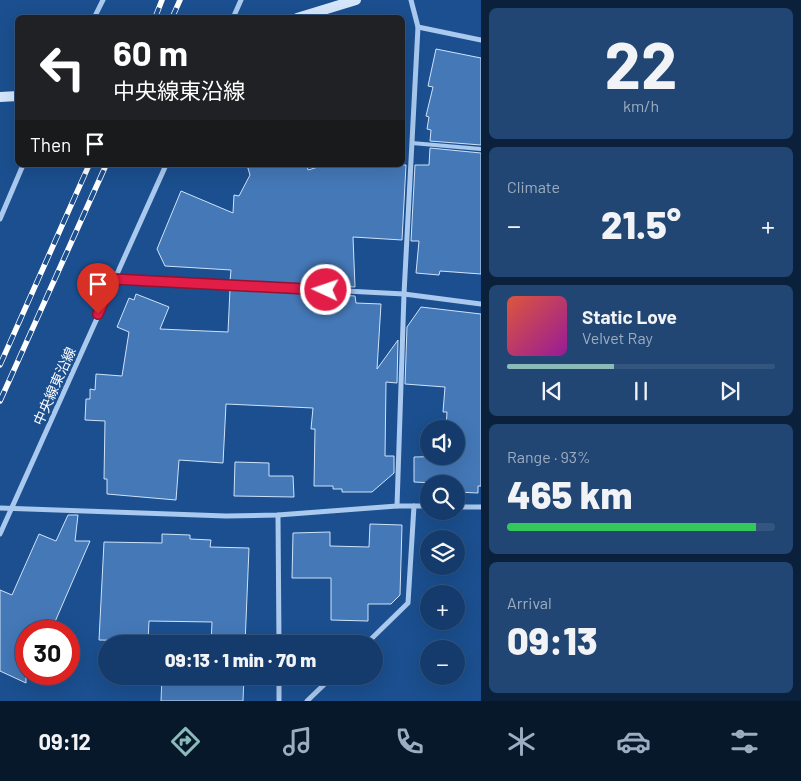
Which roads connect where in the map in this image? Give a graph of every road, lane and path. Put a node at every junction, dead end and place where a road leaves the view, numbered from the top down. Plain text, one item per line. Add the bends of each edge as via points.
1 (103, 0) edge
2 (241, 0) edge
3 (356, 0) edge
4 (411, 0) edge
5 (96, 15) edge
6 (235, 15) edge
7 (307, 15) edge
8 (418, 28) junction
9 (481, 40) edge
10 (0, 96) edge
11 (15, 96) edge
12 (412, 143) junction
13 (481, 149) edge
14 (22, 167) edge
15 (165, 167) edge
16 (0, 219) edge
17 (113, 279) junction
18 (404, 294) junction
19 (481, 304) edge
20 (397, 506) junction
21 (414, 506) junction
22 (420, 506) edge
23 (465, 507) edge
24 (481, 507) edge
25 (0, 508) edge
26 (12, 509) junction
27 (278, 515) junction
28 (0, 534) edge
29 (279, 635) edge
30 (375, 635) edge
31 (279, 685) edge
32 (323, 685) edge
33 (279, 701) edge
34 (307, 701) edge

1 - 5 street
2 - 6 street
3 - 7 street
4 - 8 street
8 - 9 street
8 - 12 street
10 - 11 street
12 - 13 lane
12 - 18 street
14 - 16 street
15 - 17 street, 中央線東沿線
17 - 18 street
17 - 26 street, 中央線東沿線
18 - 19 street
18 - 20 street
20 - 21 street
20 - 27 street
21 - 22 street
21 - 30 street via 408,602
23 - 24 street
25 - 26 street
26 - 27 street
26 - 28 street, 中央線東沿線
27 - 29 street
31 - 33 street
32 - 34 street

